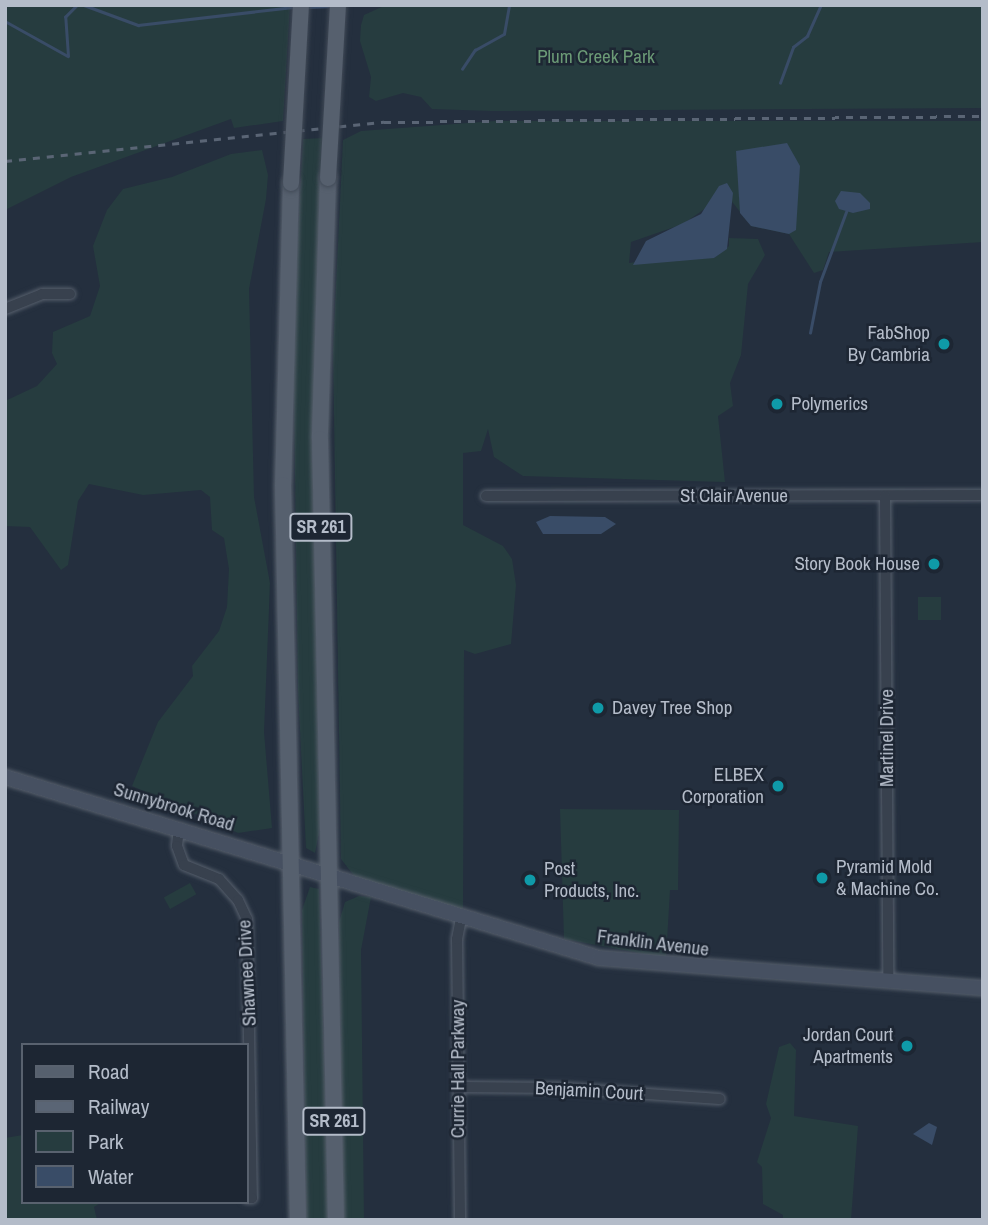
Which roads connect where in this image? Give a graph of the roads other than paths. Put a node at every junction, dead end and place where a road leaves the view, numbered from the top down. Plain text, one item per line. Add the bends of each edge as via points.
1 (301, 5) edge
2 (338, 5) edge
3 (70, 294) dead end
4 (5, 309) edge
5 (983, 495) edge
6 (486, 496) dead end
7 (885, 496) junction
8 (5, 777) edge
9 (179, 829) junction
10 (292, 863) junction
11 (330, 876) junction
12 (461, 918) junction
13 (888, 980) junction
14 (983, 988) edge
15 (458, 1087) junction
16 (720, 1099) dead end
17 (250, 1198) edge
18 (298, 1220) edge
19 (336, 1220) edge
20 (460, 1220) edge

1 - 10 main road, SR 261, bridge via 283,485
2 - 11 main road, SR 261, bridge via 320,439
3 - 4 street via 42,295
5 - 7 street, St Clair Avenue
6 - 7 street, St Clair Avenue
7 - 13 street, Martinel Drive
8 - 9 street, Sunnybrook Road
9 - 10 street, Sunnybrook Road
9 - 17 street, Shawnee Drive via 177,846 184,865 219,879 238,900 247,919
10 - 11 street, Sunnybrook Road
10 - 18 main road, SR 261
11 - 12 street, Franklin Avenue
11 - 19 main road, SR 261
12 - 13 street, Franklin Avenue via 617,962
12 - 15 street, Currie Hall Parkway
13 - 14 street, Franklin Avenue
15 - 16 street, Benjamin Court via 561,1088
15 - 20 street, Currie Hall Parkway

